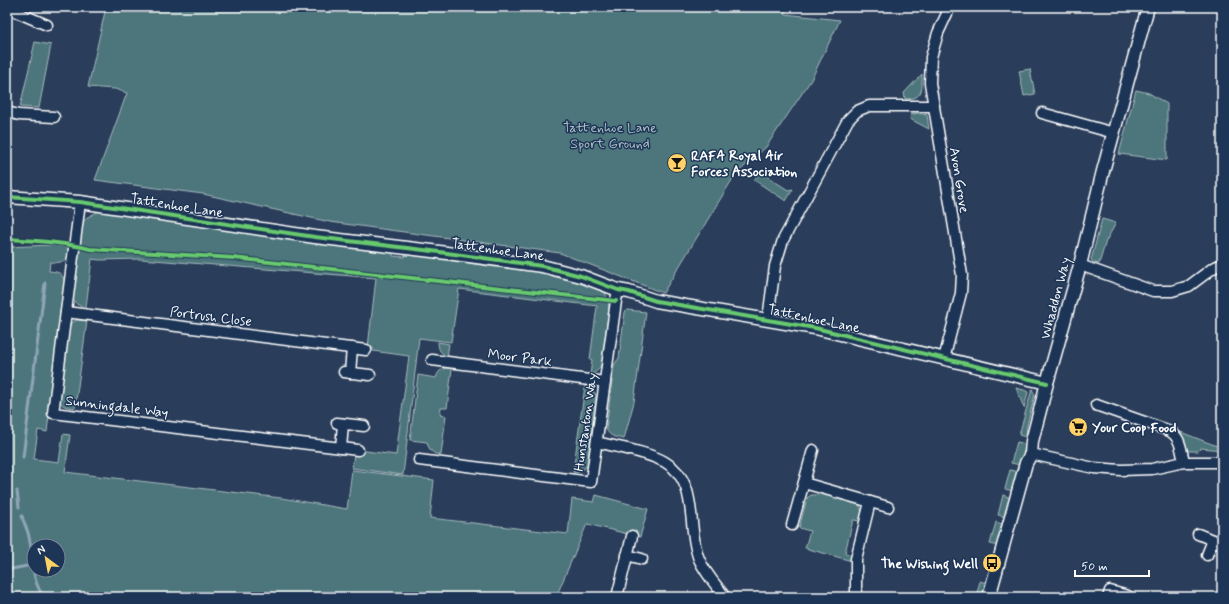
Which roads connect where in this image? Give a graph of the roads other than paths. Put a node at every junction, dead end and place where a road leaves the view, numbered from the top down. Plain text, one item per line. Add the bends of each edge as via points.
1 (950, 7) edge
2 (1148, 7) edge
3 (7, 8) edge
4 (47, 25) dead end
5 (934, 106) junction
6 (7, 112) edge
7 (1042, 114) dead end
8 (54, 117) dead end
9 (1114, 133) junction
10 (7, 197) edge
11 (80, 202) junction
12 (1222, 264) edge
13 (1080, 265) junction
14 (618, 290) junction
15 (66, 312) junction
16 (768, 319) junction
17 (352, 348) junction
18 (366, 350) dead end
19 (944, 359) junction
20 (432, 360) dead end
21 (370, 375) dead end
22 (605, 382) junction
23 (1047, 383) junction
24 (1096, 405) dead end
25 (364, 426) dead end
26 (597, 442) junction
27 (341, 448) junction
28 (358, 450) dead end
29 (813, 450) dead end
30 (1031, 454) junction
31 (419, 460) dead end
32 (1184, 462) junction
33 (1222, 462) edge
34 (804, 483) junction
35 (870, 502) junction
36 (888, 507) dead end
37 (792, 525) dead end
38 (1198, 534) dead end
39 (632, 536) dead end
40 (1218, 542) edge
41 (627, 555) junction
42 (1207, 555) dead end
43 (642, 559) dead end
44 (1128, 596) dead end
45 (616, 597) edge
46 (725, 597) edge
47 (856, 597) edge
48 (990, 597) edge
49 (1108, 597) edge

1 - 5 street, Avon Grove via 931,57 930,83
2 - 9 street, Whaddon Way
3 - 4 street
5 - 16 street via 869,106 857,111 848,120 782,240 775,266
5 - 19 street, Avon Grove via 962,275 961,293
6 - 8 street
7 - 9 street
9 - 13 street, Whaddon Way
10 - 11 street, Tattenhoe Lane
11 - 14 street, Tattenhoe Lane via 315,238 542,266 581,276
11 - 15 street, Sunningdale Way
12 - 13 street via 1189,286 1172,291 1153,291
13 - 23 street, Whaddon Way
14 - 16 street, Tattenhoe Lane via 656,301
14 - 22 street, Hunstanton Way
15 - 17 street, Portrush Close
15 - 27 street, Sunningdale Way via 53,412
16 - 19 street, Tattenhoe Lane
17 - 18 street, Portrush Close
17 - 21 street via 347,373
19 - 23 street, Tattenhoe Lane
20 - 22 street, Moor Park
22 - 26 street, Hunstanton Way
23 - 30 street, Whaddon Way
24 - 32 street via 1176,434
25 - 27 street via 340,424
26 - 31 street, Hunstanton Way via 591,482
26 - 46 street via 653,456 676,471 685,483 690,497 693,541 699,560
27 - 28 street, Sunningdale Way
29 - 34 street
30 - 32 street via 1094,468 1121,470 1152,469
30 - 48 street, Whaddon Way via 1026,463
32 - 33 street
34 - 35 street
34 - 37 street
35 - 36 street
35 - 47 street via 856,559
38 - 40 street
39 - 41 street
40 - 42 street
41 - 43 street
41 - 45 street
44 - 49 street via 1110,591

